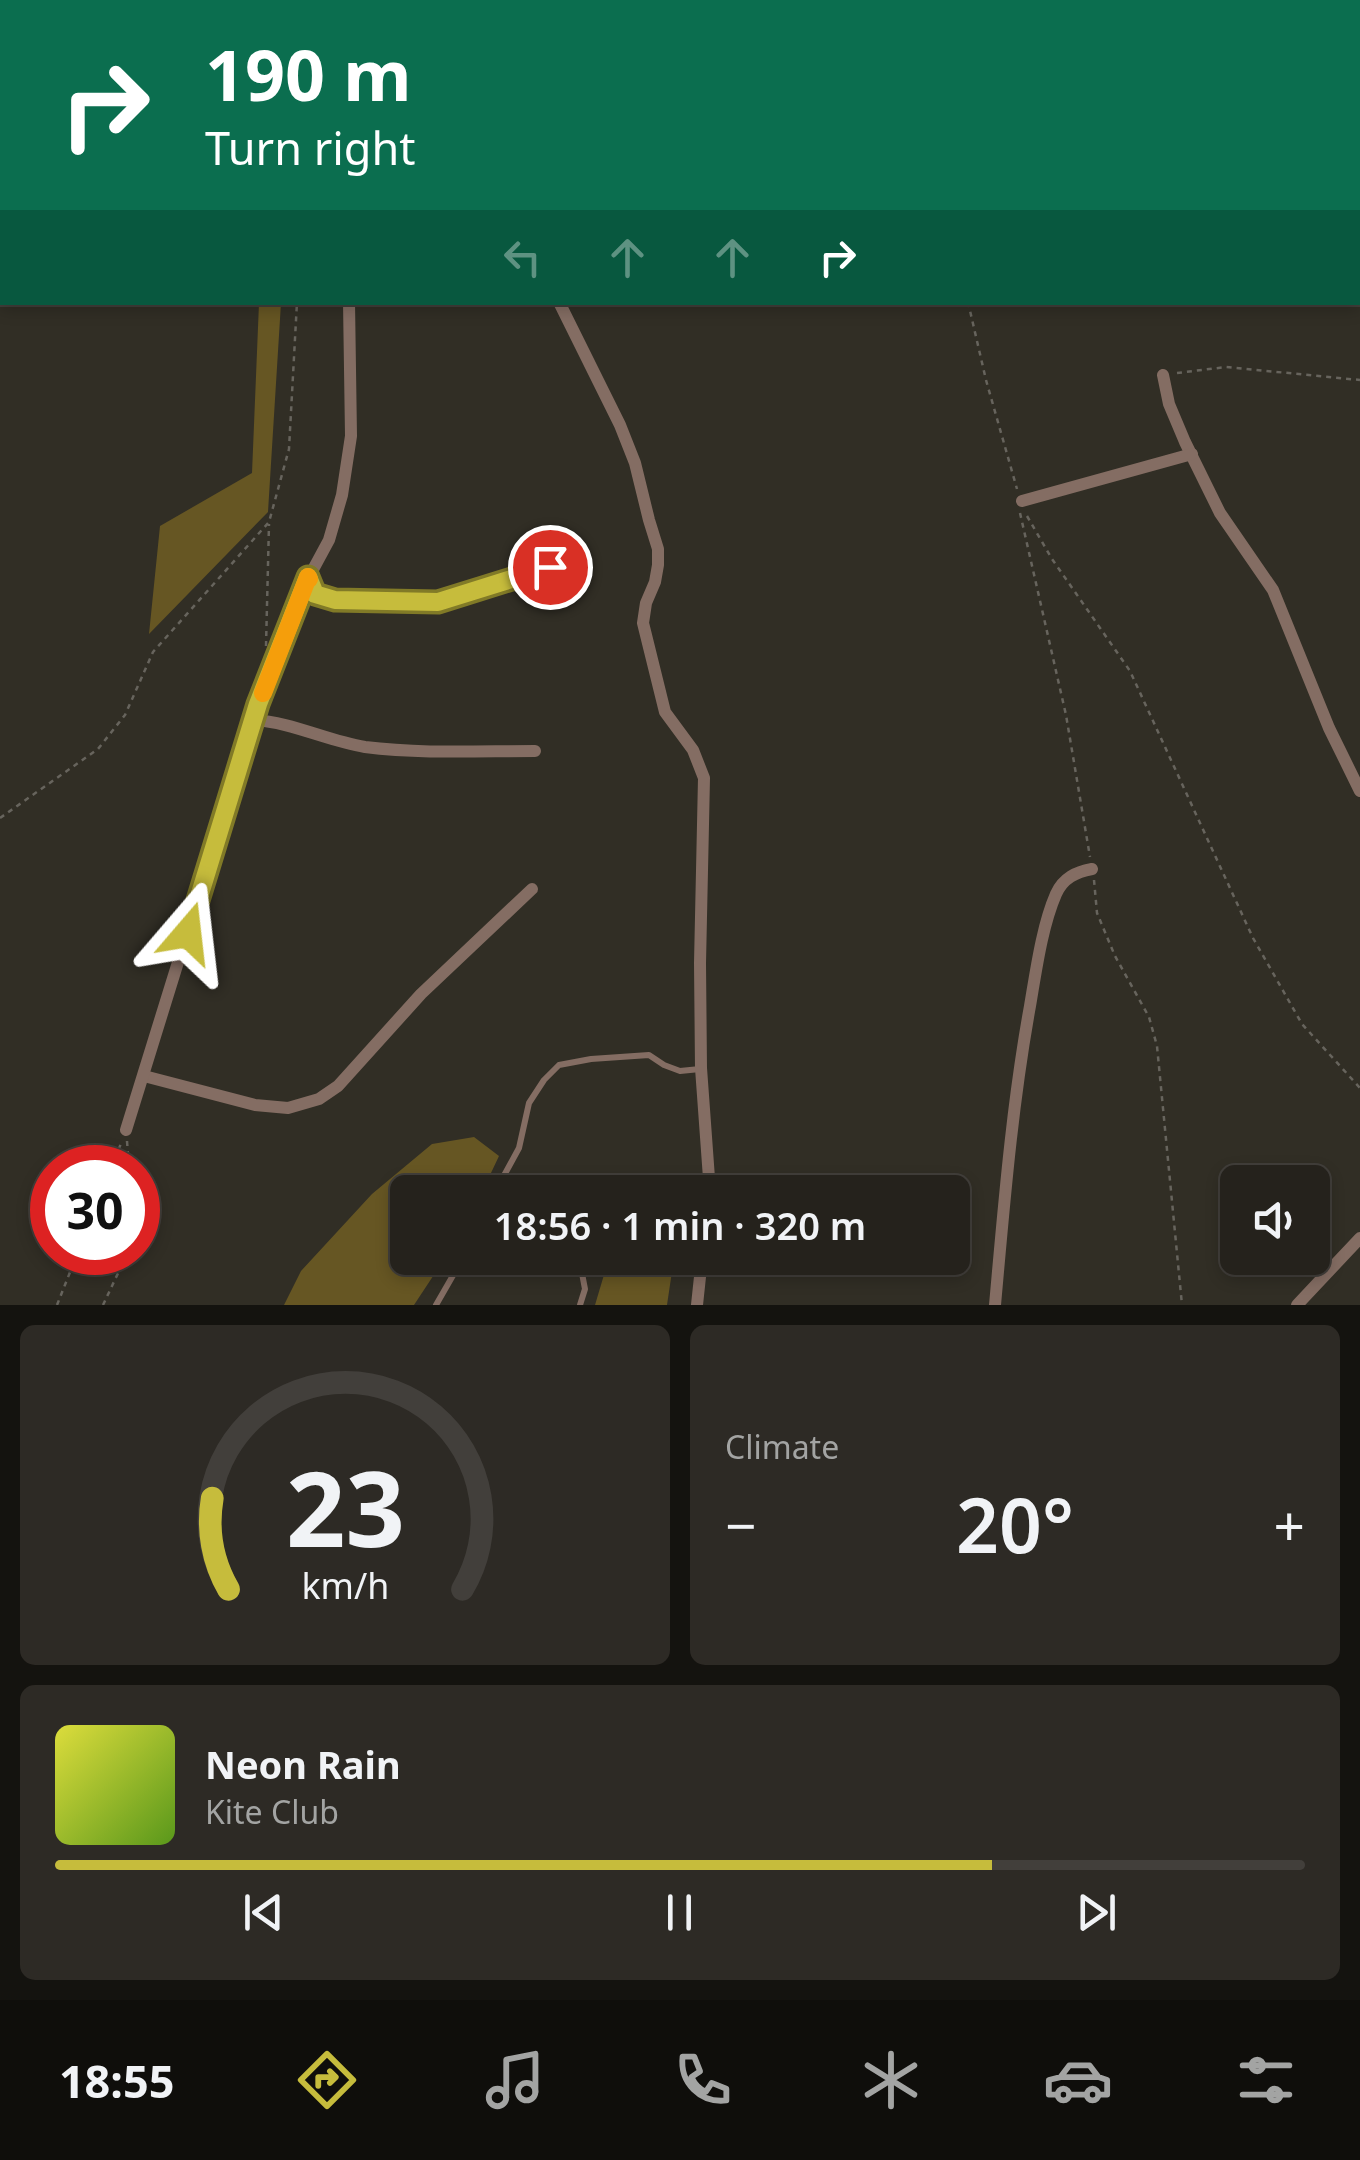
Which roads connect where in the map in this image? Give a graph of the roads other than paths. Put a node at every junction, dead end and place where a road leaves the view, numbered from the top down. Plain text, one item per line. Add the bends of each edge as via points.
1 (349, 305) edge
2 (560, 305) edge
3 (1163, 375) road end
4 (1192, 454) junction
5 (1019, 503) road end
6 (550, 567) dead end
7 (308, 577) junction
8 (253, 720) junction
9 (534, 751) dead end
10 (1360, 791) edge
11 (1092, 869) road end
12 (532, 889) dead end
13 (702, 1068) junction
14 (144, 1076) junction
15 (126, 1130) road end
16 (504, 1175) edge
17 (709, 1175) edge
18 (1360, 1238) edge
19 (453, 1275) edge
20 (582, 1275) edge
21 (700, 1275) edge
22 (436, 1305) edge
23 (580, 1305) edge
24 (697, 1305) edge
25 (995, 1305) edge
26 (1296, 1305) edge

1 - 7 street via 351,436 329,540
2 - 13 street via 635,463 658,549 643,623 665,712 704,778
3 - 4 street
4 - 5 street
4 - 10 street via 1220,513 1273,590
6 - 7 street via 438,602 335,600 315,594
7 - 8 street
8 - 9 street via 362,746
8 - 14 street
11 - 25 street via 1076,872 1056,892 1039,953
12 - 14 street via 319,1099 288,1108 255,1105
13 - 16 lane via 680,1071 649,1055 560,1065 529,1103
13 - 17 street
14 - 15 street
18 - 26 street
19 - 22 lane
20 - 23 lane
21 - 24 street

